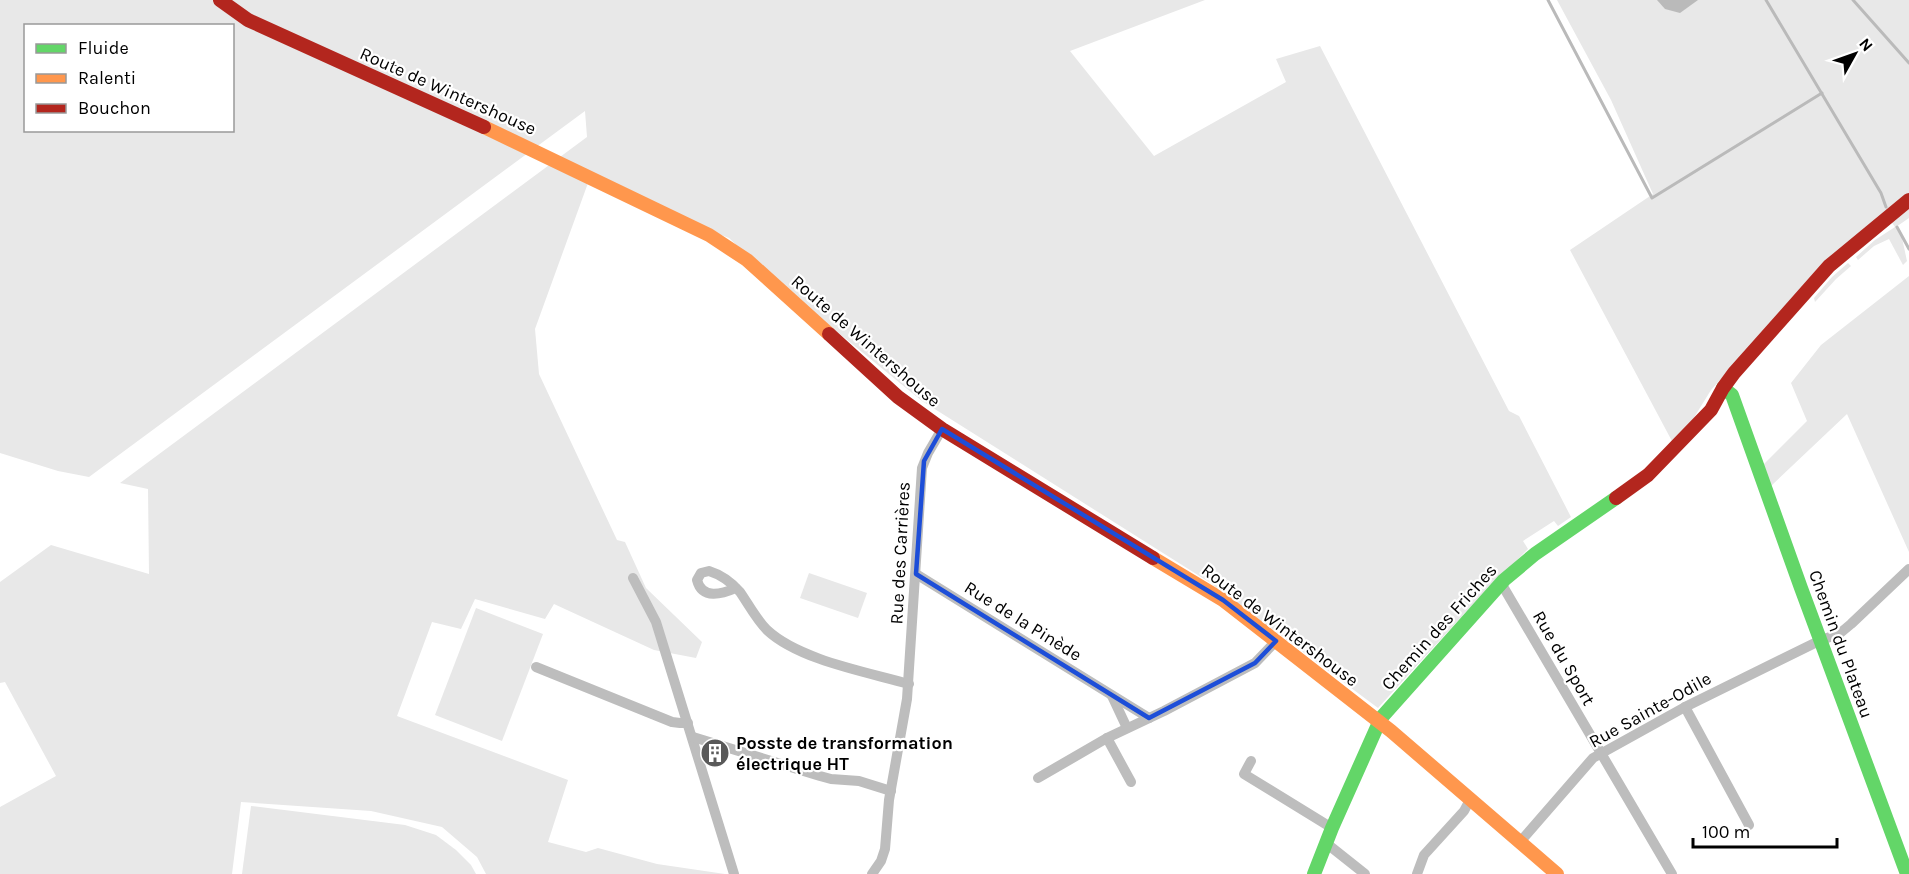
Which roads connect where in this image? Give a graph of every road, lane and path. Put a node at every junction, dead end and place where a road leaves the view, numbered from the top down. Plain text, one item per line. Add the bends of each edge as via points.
1 (220, 0) edge
2 (1909, 200) edge
3 (1723, 388) junction
4 (942, 429) junction
5 (1909, 569) edge
6 (916, 574) junction
7 (633, 578) dead end
8 (1501, 583) junction
9 (736, 588) dead end
10 (1821, 640) junction
11 (1276, 641) junction
12 (536, 667) dead end
13 (909, 684) junction
14 (1112, 696) junction
15 (1685, 707) junction
16 (1149, 718) junction
17 (1378, 721) junction
18 (688, 723) junction
19 (1127, 728) junction
20 (693, 736) junction
21 (1107, 738) junction
22 (1600, 753) junction
23 (1251, 761) dead end
24 (1038, 778) dead end
25 (1131, 782) dead end
26 (891, 791) junction
27 (1470, 798) junction
28 (1749, 825) dead end
29 (1332, 828) junction
30 (1520, 842) junction
31 (1326, 843) junction
32 (734, 874) edge
33 (872, 874) edge
34 (1314, 874) edge
35 (1365, 874) edge
36 (1417, 874) edge
37 (1557, 874) edge
38 (1672, 874) edge
39 (1907, 874) edge

1 - 4 street, Route de Wintershouse via 248,20 513,140 709,235 747,260 898,397
2 - 3 street, Chemin des Friches via 1829,266
3 - 8 street, Chemin des Friches via 1711,410 1648,475 1534,554
3 - 10 street, Chemin du Plateau via 1732,395
4 - 6 street, Rue des Carrières via 922,468
4 - 11 street, Route de Wintershouse via 1223,600
5 - 10 street, Rue Sainte-Odile via 1839,634
6 - 13 street, Rue des Carrières
6 - 14 street, Rue de la Pinède
7 - 18 street via 656,622
8 - 17 street, Chemin des Friches
8 - 22 street, Rue du Sport
9 - 13 street via 763,626 780,640 827,661
10 - 15 street, Rue Sainte-Odile
10 - 39 street, Chemin du Plateau
11 - 16 street via 1255,663
11 - 17 street, Route de Wintershouse
12 - 18 street via 672,722
13 - 26 street, Rue des Carrières
14 - 16 street, Rue de la Pinède
14 - 19 street
15 - 22 street, Rue Sainte-Odile
15 - 28 street
16 - 19 street
17 - 27 street, Route de Wintershouse
17 - 29 street, Chemin des Friches
18 - 20 street
19 - 21 street
20 - 26 street via 820,777
20 - 32 street
21 - 24 street
21 - 25 street
22 - 30 street, Rue Sainte-Odile
22 - 38 street, Rue du Sport
23 - 29 street via 1245,774
26 - 33 street, Rue des Carrières via 885,849
27 - 30 street, Route de Wintershouse
27 - 36 street via 1464,811 1424,855
29 - 31 street, Chemin des Friches
30 - 37 street, Route de Wintershouse
31 - 34 street, Chemin des Friches
31 - 35 street

